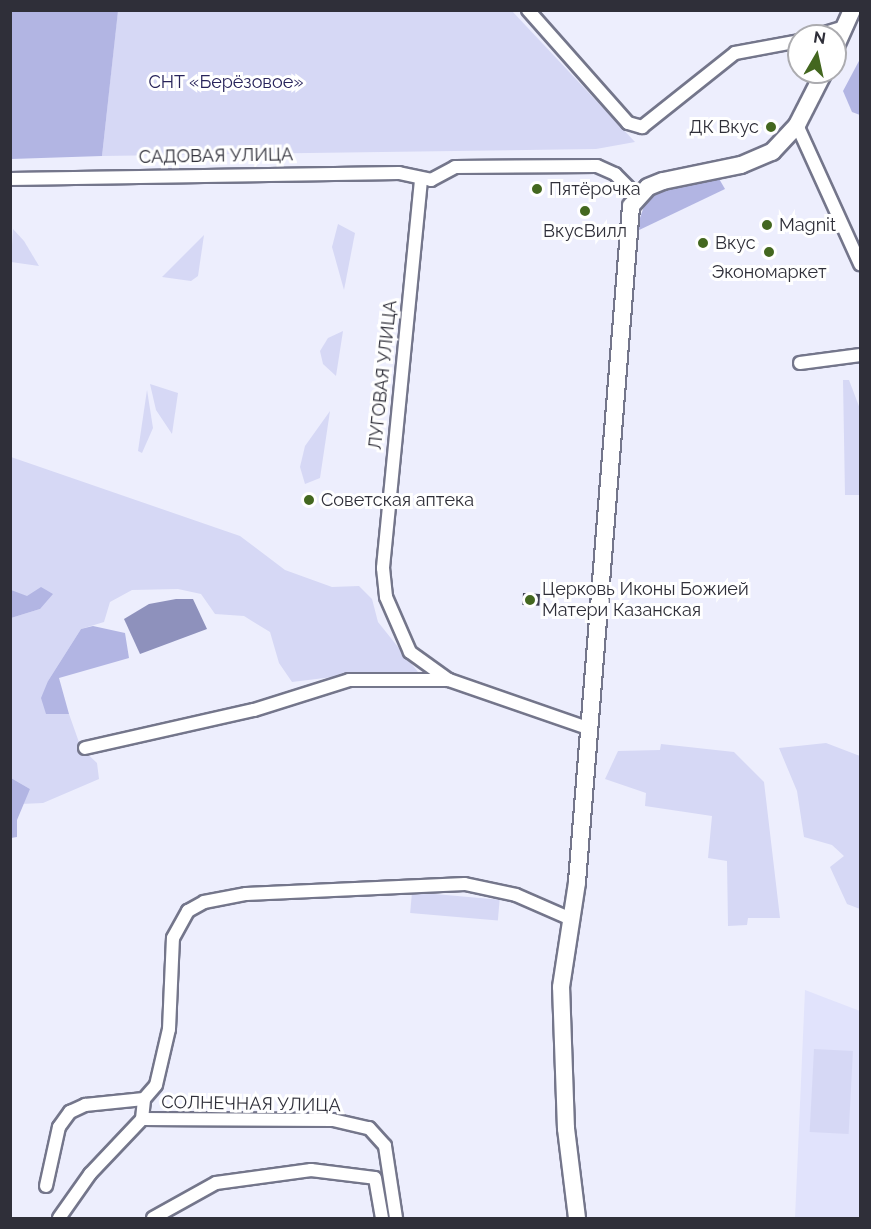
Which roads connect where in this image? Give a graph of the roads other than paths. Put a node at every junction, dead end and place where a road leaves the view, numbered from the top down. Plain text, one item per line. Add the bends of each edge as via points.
1 (528, 10) edge
2 (852, 10) edge
3 (846, 24) edge
4 (787, 42) edge
5 (818, 84) edge
6 (797, 125) junction
7 (10, 179) edge
8 (422, 180) junction
9 (637, 196) junction
10 (861, 264) edge
11 (861, 355) edge
12 (800, 363) dead end
13 (449, 680) junction
14 (588, 728) junction
15 (85, 748) dead end
16 (572, 919) junction
17 (144, 1099) junction
18 (142, 1119) junction
19 (46, 1186) dead end
20 (59, 1218) edge
21 (153, 1218) edge
22 (382, 1218) edge
23 (396, 1218) edge
24 (577, 1218) edge

1 - 4 street via 628,123 642,127 722,60 751,46
2 - 3 street
5 - 6 street
6 - 9 street via 758,159 663,181
6 - 10 street
7 - 8 street, САДОВАЯ УЛИЦА via 399,173
8 - 9 street via 439,180 456,167 597,166 615,174
8 - 13 street, ЛУГОВАЯ УЛИЦА via 384,575 386,597 410,652
9 - 14 street via 628,219
11 - 12 street
13 - 14 street
13 - 15 street via 326,685 254,710
14 - 16 street
16 - 17 street via 516,895 465,884 246,894 204,902 188,911 173,938 169,1029 156,1085
16 - 24 street via 561,987 566,1129
17 - 18 street
17 - 19 street via 85,1105 70,1112 59,1127
18 - 20 street via 90,1174
18 - 23 street, СОЛНЕЧНАЯ УЛИЦА via 333,1120 369,1128 385,1146
21 - 22 street via 216,1183 311,1170 375,1178

